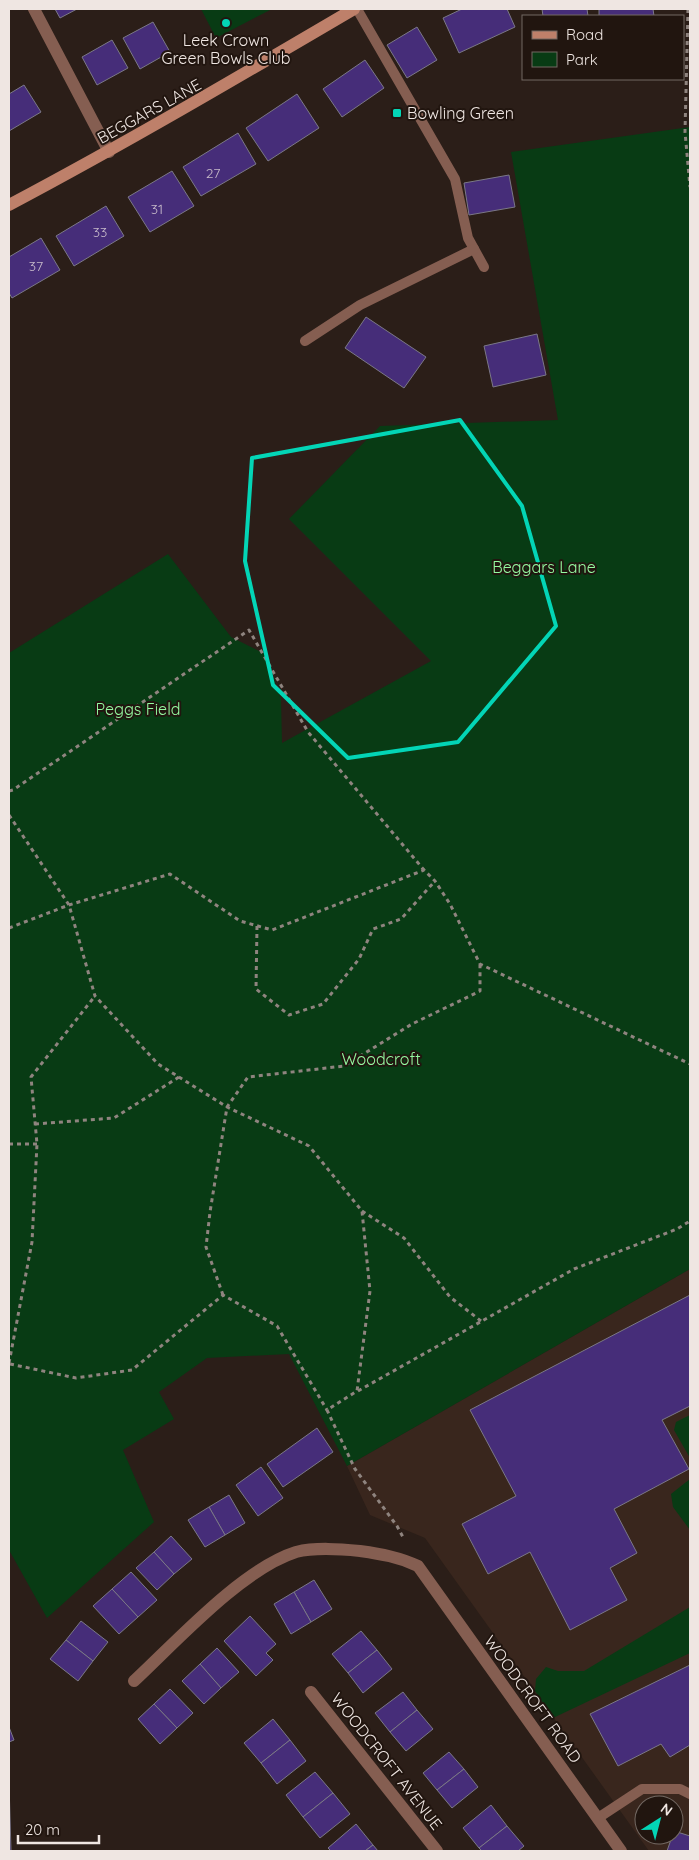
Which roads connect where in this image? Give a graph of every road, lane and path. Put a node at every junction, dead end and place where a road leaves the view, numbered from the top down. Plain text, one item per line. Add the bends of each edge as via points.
1 (34, 9) edge
2 (356, 9) edge
3 (688, 9) edge
4 (109, 152) junction
5 (690, 187) edge
6 (9, 205) edge
7 (474, 249) junction
8 (484, 267) dead end
9 (306, 341) dead end
10 (9, 791) edge
11 (9, 814) edge
12 (424, 870) junction
13 (435, 882) junction
14 (68, 905) junction
15 (257, 926) junction
16 (9, 928) edge
17 (480, 964) junction
18 (94, 996) junction
19 (690, 1064) edge
20 (179, 1077) junction
21 (227, 1108) junction
22 (35, 1124) junction
23 (9, 1144) edge
24 (37, 1144) junction
25 (362, 1211) junction
26 (690, 1221) edge
27 (223, 1295) junction
28 (481, 1321) junction
29 (9, 1363) edge
30 (357, 1391) junction
31 (327, 1410) junction
32 (418, 1566) junction
33 (134, 1681) dead end
34 (311, 1692) dead end
35 (690, 1794) edge
36 (598, 1818) junction
37 (437, 1851) edge
38 (621, 1851) edge

1 - 4 street
2 - 4 street, BEGGARS LANE
2 - 7 lane via 455,179 468,238
3 - 5 path via 685,132
4 - 6 street, BEGGARS LANE
7 - 8 lane
7 - 9 lane via 360,305
10 - 12 path via 249,630 308,732
11 - 14 path
12 - 13 path
12 - 15 path via 272,930
13 - 15 path via 401,919 373,929 359,959 323,1004 289,1015 256,989
13 - 17 path via 450,904
14 - 15 path via 170,874 240,921
14 - 16 path
14 - 18 path
17 - 19 path
17 - 21 path via 480,991 412,1024 344,1066 248,1077
18 - 20 path via 158,1064
18 - 22 path via 31,1077
20 - 21 path
20 - 22 path via 114,1118
21 - 25 path via 309,1146
21 - 27 path via 206,1247
22 - 24 path
23 - 24 path
24 - 29 path via 32,1242
25 - 28 path via 404,1238 450,1296
25 - 30 path via 370,1291
26 - 28 path via 574,1269
27 - 29 path via 132,1370 76,1378
27 - 31 path via 278,1326
28 - 30 path
30 - 31 path
31 - 32 path via 356,1470 398,1526
32 - 33 street via 400,1558 335,1548 297,1552 268,1565 239,1584
32 - 36 street, WOODCROFT ROAD
34 - 37 street, WOODCROFT AVENUE
35 - 36 lane via 680,1789 642,1789
36 - 38 street, WOODCROFT ROAD

